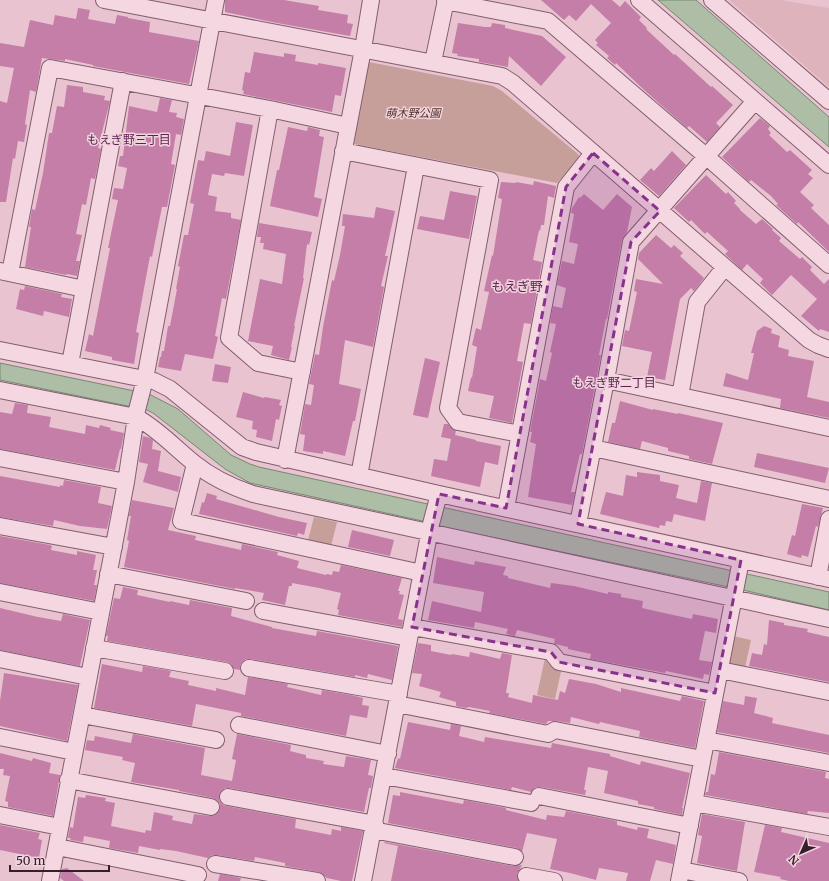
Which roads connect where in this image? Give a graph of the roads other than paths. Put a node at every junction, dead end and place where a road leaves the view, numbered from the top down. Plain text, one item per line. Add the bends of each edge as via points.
1 (104, 0) edge
2 (216, 0) edge
3 (371, 0) edge
4 (446, 0) edge
5 (639, 0) edge
6 (712, 0) edge
7 (212, 20) junction
8 (363, 49) junction
9 (433, 62) junction
10 (123, 81) junction
11 (198, 96) junction
12 (755, 101) junction
13 (829, 101) edge
14 (270, 109) junction
15 (348, 126) junction
16 (343, 151) junction
17 (593, 153) junction
18 (707, 157) junction
19 (829, 165) edge
20 (416, 166) junction
21 (660, 211) junction
22 (829, 265) edge
23 (725, 267) junction
24 (5, 272) edge
25 (84, 289) junction
26 (829, 349) edge
27 (0, 350) edge
28 (70, 364) junction
29 (302, 372) junction
30 (606, 380) junction
31 (143, 384) junction
32 (0, 390) edge
33 (680, 396) junction
34 (137, 414) junction
35 (829, 428) edge
36 (520, 434) junction
37 (593, 448) junction
38 (0, 458) edge
39 (285, 460) junction
40 (194, 464) junction
41 (359, 476) junction
42 (126, 482) junction
43 (438, 499) junction
44 (829, 499) edge
45 (506, 508) junction
46 (829, 519) edge
47 (578, 524) junction
48 (0, 526) edge
49 (430, 529) junction
50 (114, 547) junction
51 (740, 565) junction
52 (422, 573) junction
53 (108, 574) junction
54 (824, 578) edge
55 (0, 592) edge
56 (734, 594) junction
57 (246, 601) dead end
58 (263, 611) dead end
59 (101, 612) junction
60 (829, 619) edge
61 (411, 632) junction
62 (94, 648) junction
63 (0, 659) edge
64 (249, 668) dead end
65 (720, 670) junction
66 (226, 671) dead end
67 (88, 677) junction
68 (715, 692) junction
69 (829, 692) edge
70 (398, 699) junction
71 (82, 714) junction
72 (239, 725) dead end
73 (0, 737) edge
74 (216, 740) dead end
75 (706, 740) junction
76 (74, 752) junction
77 (388, 754) junction
78 (702, 759) junction
79 (829, 762) edge
80 (384, 776) junction
81 (68, 780) junction
82 (228, 798) dead end
83 (694, 803) junction
84 (211, 807) dead end
85 (0, 816) edge
86 (690, 826) junction
87 (60, 827) junction
88 (374, 827) junction
89 (829, 827) edge
90 (57, 846) junction
91 (515, 857) dead end
92 (215, 864) dead end
93 (198, 874) dead end
94 (680, 875) edge
95 (526, 876) dead end
96 (50, 881) edge
97 (317, 881) edge
98 (363, 881) edge
99 (554, 881) edge
100 (739, 881) edge

1 - 7 street
2 - 7 street
3 - 8 street
4 - 9 street
4 - 18 street via 548,21
5 - 12 street
6 - 13 street
7 - 8 street
7 - 11 street
8 - 9 street
8 - 15 street
9 - 17 street via 502,76 513,82
10 - 11 street
10 - 24 street via 50,68
10 - 25 street
11 - 14 street
11 - 31 street
12 - 18 street
12 - 19 street
14 - 15 street
14 - 29 street via 229,338 258,363
15 - 16 street
16 - 20 street
16 - 29 street
17 - 21 street
17 - 36 street via 566,188
18 - 21 street
18 - 22 street
20 - 36 street via 490,180 448,408 458,422
20 - 41 street
21 - 23 street
21 - 30 street via 631,242
23 - 26 street via 809,340
23 - 33 street via 697,302
24 - 25 street
25 - 28 street
27 - 28 street
28 - 31 street
29 - 39 street
30 - 33 street
30 - 37 street
31 - 34 street
31 - 39 street via 154,381 170,389 242,447
32 - 34 street
33 - 35 street
34 - 40 street
34 - 42 street
36 - 45 street
37 - 44 street
37 - 47 street
38 - 42 street
39 - 41 street
40 - 49 street via 212,476 253,494
40 - 52 street via 181,521
41 - 43 street
42 - 50 street
43 - 45 street
43 - 49 street
45 - 47 street
46 - 54 street
47 - 51 street
48 - 50 street
49 - 52 street
49 - 56 street
50 - 53 street
51 - 54 street
51 - 56 street
52 - 61 street
53 - 57 street
53 - 59 street
55 - 59 street
56 - 60 street
56 - 65 street
58 - 61 street
59 - 62 street
61 - 68 street via 551,652 559,662
61 - 70 street
62 - 66 street
62 - 67 street
63 - 67 street
64 - 70 street
65 - 68 street
65 - 69 street
67 - 71 street
68 - 75 street
70 - 77 street
70 - 78 street via 548,734 555,730
71 - 74 street
71 - 76 street
72 - 77 street
73 - 76 street
75 - 78 street
75 - 79 street
76 - 81 street
77 - 80 street
78 - 83 street
80 - 86 street
80 - 88 street
81 - 84 street
81 - 87 street
82 - 88 street
83 - 86 street
83 - 89 street
85 - 87 street
86 - 94 street
87 - 90 street
88 - 91 street
88 - 98 street
90 - 93 street
90 - 96 street
92 - 97 street
94 - 100 street
95 - 99 street

